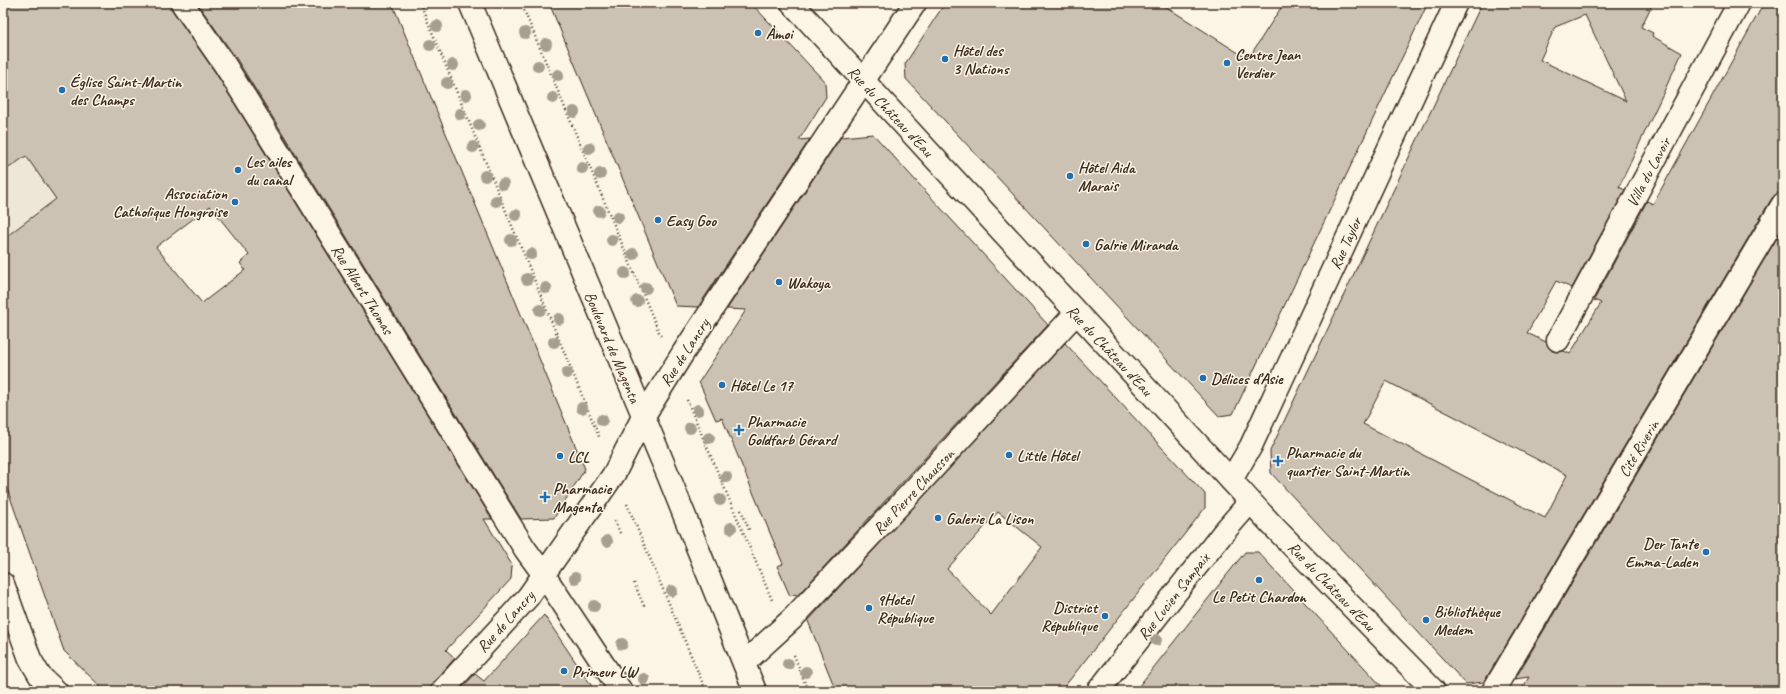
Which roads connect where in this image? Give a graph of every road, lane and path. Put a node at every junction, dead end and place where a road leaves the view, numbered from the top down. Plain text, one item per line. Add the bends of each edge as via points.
1 (182, 3) edge
2 (420, 3) edge
3 (470, 3) edge
4 (521, 3) edge
5 (792, 3) edge
6 (915, 3) edge
7 (1456, 3) edge
8 (1739, 3) edge
9 (864, 82) junction
10 (1783, 204) edge
11 (1076, 313) junction
12 (658, 330) dead end
13 (1558, 340) dead end
14 (685, 396) dead end
15 (643, 417) junction
16 (600, 440) dead end
17 (1231, 480) junction
18 (627, 502) dead end
19 (1250, 502) junction
20 (741, 510) dead end
21 (750, 532) dead end
22 (544, 575) junction
23 (634, 583) dead end
24 (3, 584) edge
25 (644, 606) dead end
26 (783, 625) junction
27 (744, 663) junction
28 (56, 691) edge
29 (442, 691) edge
30 (621, 691) edge
31 (706, 691) edge
32 (755, 691) edge
33 (808, 691) edge
34 (1098, 691) edge
35 (1434, 691) edge
36 (1493, 691) edge

1 - 22 street, Rue Albert Thomas via 225,65 525,549
2 - 16 path
3 - 15 street, Boulevard de Magenta
4 - 12 path
5 - 9 street, Rue du Château d'Eau
6 - 9 street, Rue de Lancry
7 - 17 street, Rue Taylor via 1251,446
8 - 13 street, Villa du Lavoir
9 - 11 street, Rue du Château d'Eau
9 - 15 street, Rue de Lancry via 682,353
10 - 36 street, Cité Riverin
11 - 17 street, Rue du Château d'Eau
11 - 26 street, Rue Pierre Chausson via 907,497
14 - 26 path
15 - 22 street, Rue de Lancry via 614,474
15 - 27 street, Boulevard de Magenta
17 - 19 street, Rue du Château d'Eau
18 - 31 path
19 - 34 street, Rue Lucien Sampaix
19 - 35 street, Rue du Château d'Eau
20 - 21 path
22 - 29 street, Rue de Lancry via 528,597
22 - 30 street, Rue Albert Thomas
23 - 25 path
24 - 28 street via 30,659 40,676
26 - 27 street, Rue Pierre Chausson
26 - 33 path
27 - 32 street, Boulevard de Magenta

